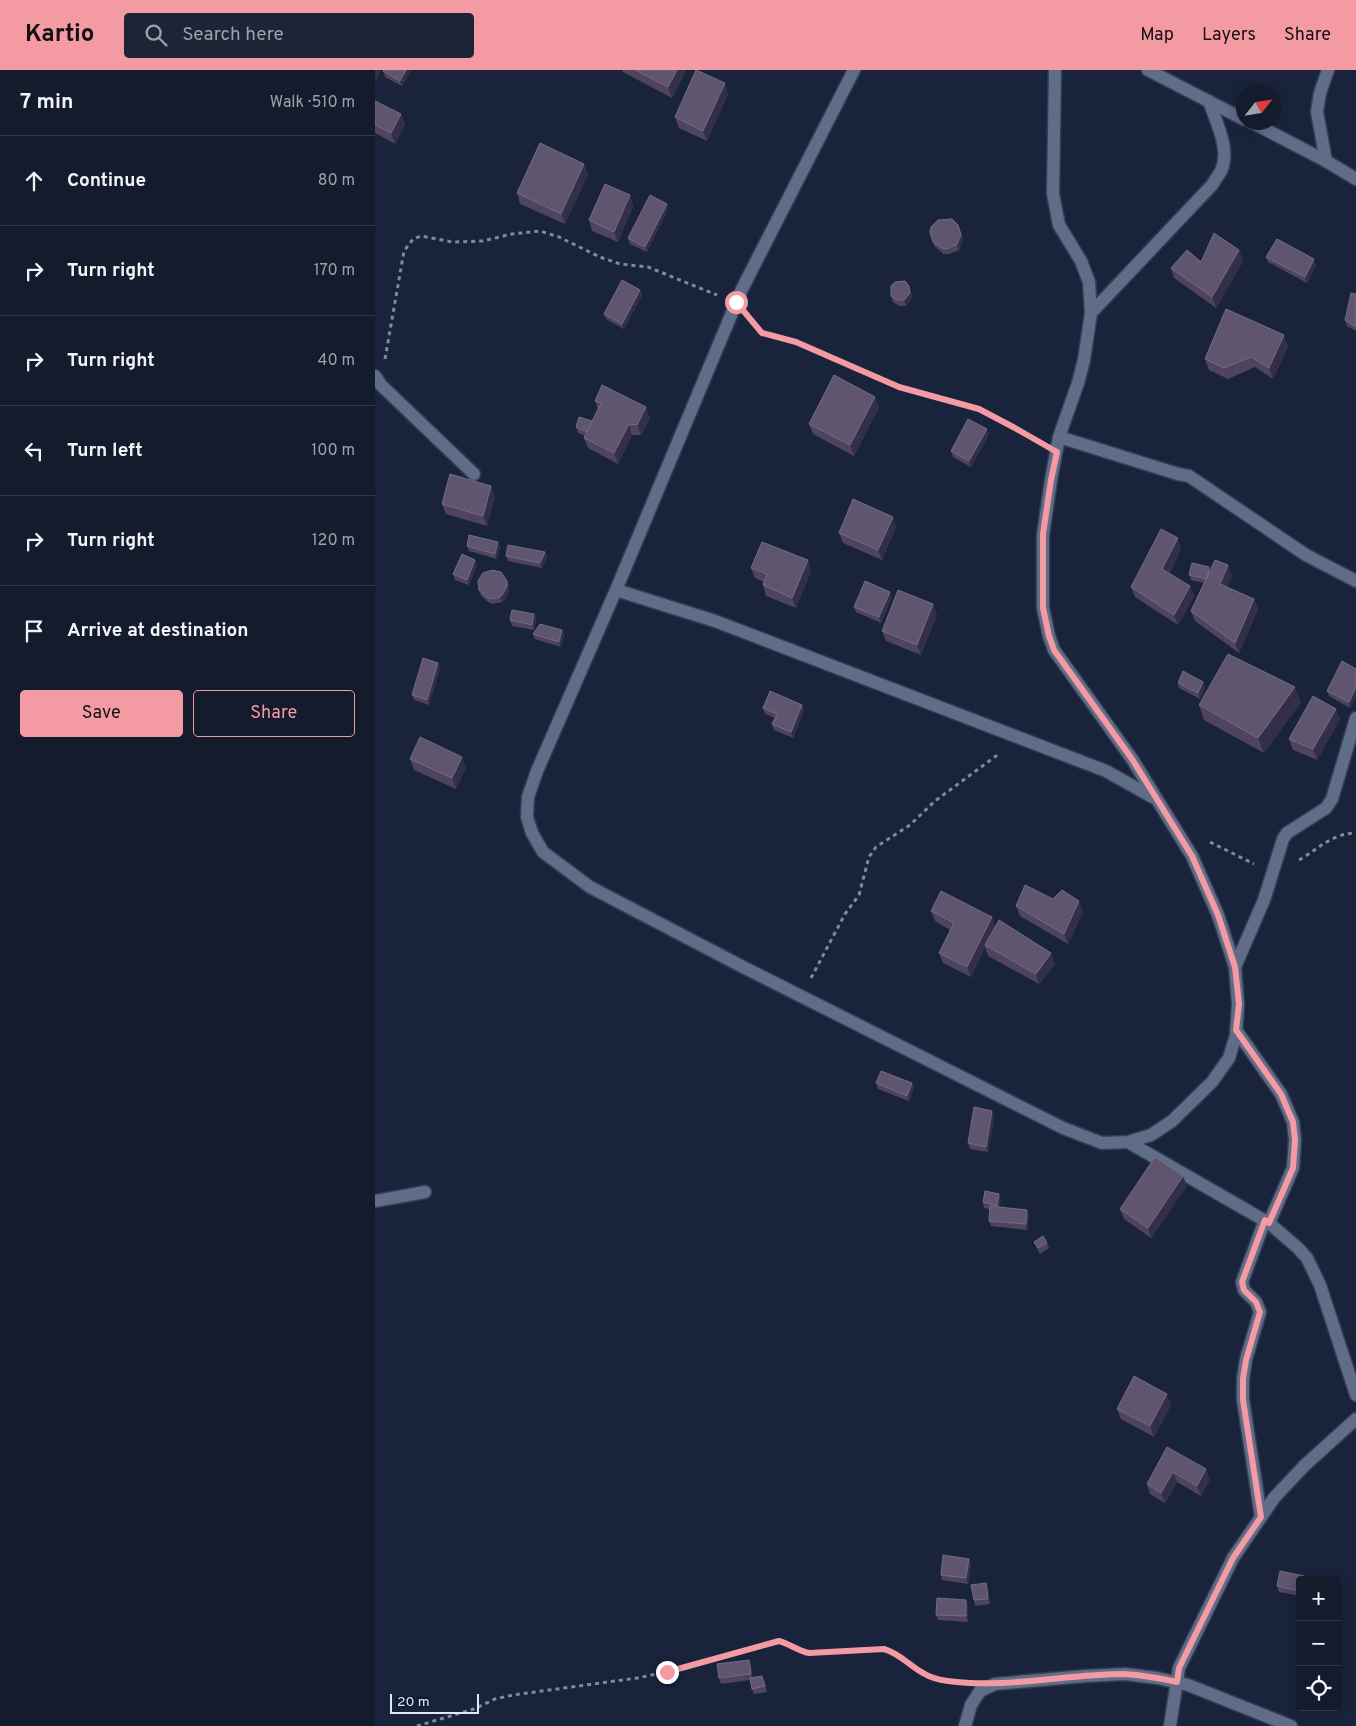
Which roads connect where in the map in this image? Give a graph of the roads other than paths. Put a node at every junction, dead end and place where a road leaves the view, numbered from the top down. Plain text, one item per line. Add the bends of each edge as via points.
1 (855, 70) edge
2 (1055, 70) edge
3 (1148, 70) edge
4 (1328, 70) edge
5 (1209, 102) junction
6 (1236, 116) edge
7 (1266, 130) edge
8 (1326, 161) junction
9 (1356, 179) edge
10 (1091, 313) junction
11 (378, 380) edge
12 (1059, 437) junction
13 (474, 474) dead end
14 (1356, 581) edge
15 (616, 590) junction
16 (1356, 718) edge
17 (1158, 800) junction
18 (1235, 967) junction
19 (1236, 1030) junction
20 (1128, 1142) junction
21 (425, 1192) dead end
22 (375, 1201) edge
23 (1267, 1222) junction
24 (1356, 1395) edge
25 (1356, 1419) edge
26 (1261, 1517) junction
27 (1177, 1682) junction
28 (965, 1726) edge
29 (1170, 1726) edge
30 (1291, 1726) edge

1 - 15 street via 736,302
2 - 10 street via 1055,214 1086,272
3 - 5 street
4 - 8 street via 1317,112
5 - 6 street
5 - 10 street via 1222,139 1224,155 1221,170 1212,185
7 - 8 street
8 - 9 street
10 - 12 street via 1082,368
11 - 13 street
12 - 14 street via 1189,476 1306,556
12 - 17 street via 1043,534 1043,608 1049,636 1054,650
15 - 17 street via 715,622 1021,738 1106,771
15 - 20 street via 528,797 527,817 543,852 590,887 1063,1128 1102,1143
16 - 18 street via 1332,799 1326,808 1287,833
17 - 18 street via 1192,856 1218,915
18 - 19 street via 1239,1004
19 - 20 street via 1229,1058 1212,1082 1173,1121 1151,1136
19 - 23 street via 1281,1094 1293,1122 1293,1168
20 - 23 street
21 - 22 street
23 - 24 street via 1307,1258 1320,1285
23 - 26 street via 1242,1282 1260,1312 1246,1360 1243,1400
25 - 26 street via 1305,1466
26 - 27 street via 1233,1558 1179,1668
27 - 28 street via 1125,1674 995,1684 980,1691 971,1705
27 - 29 street
27 - 30 street

